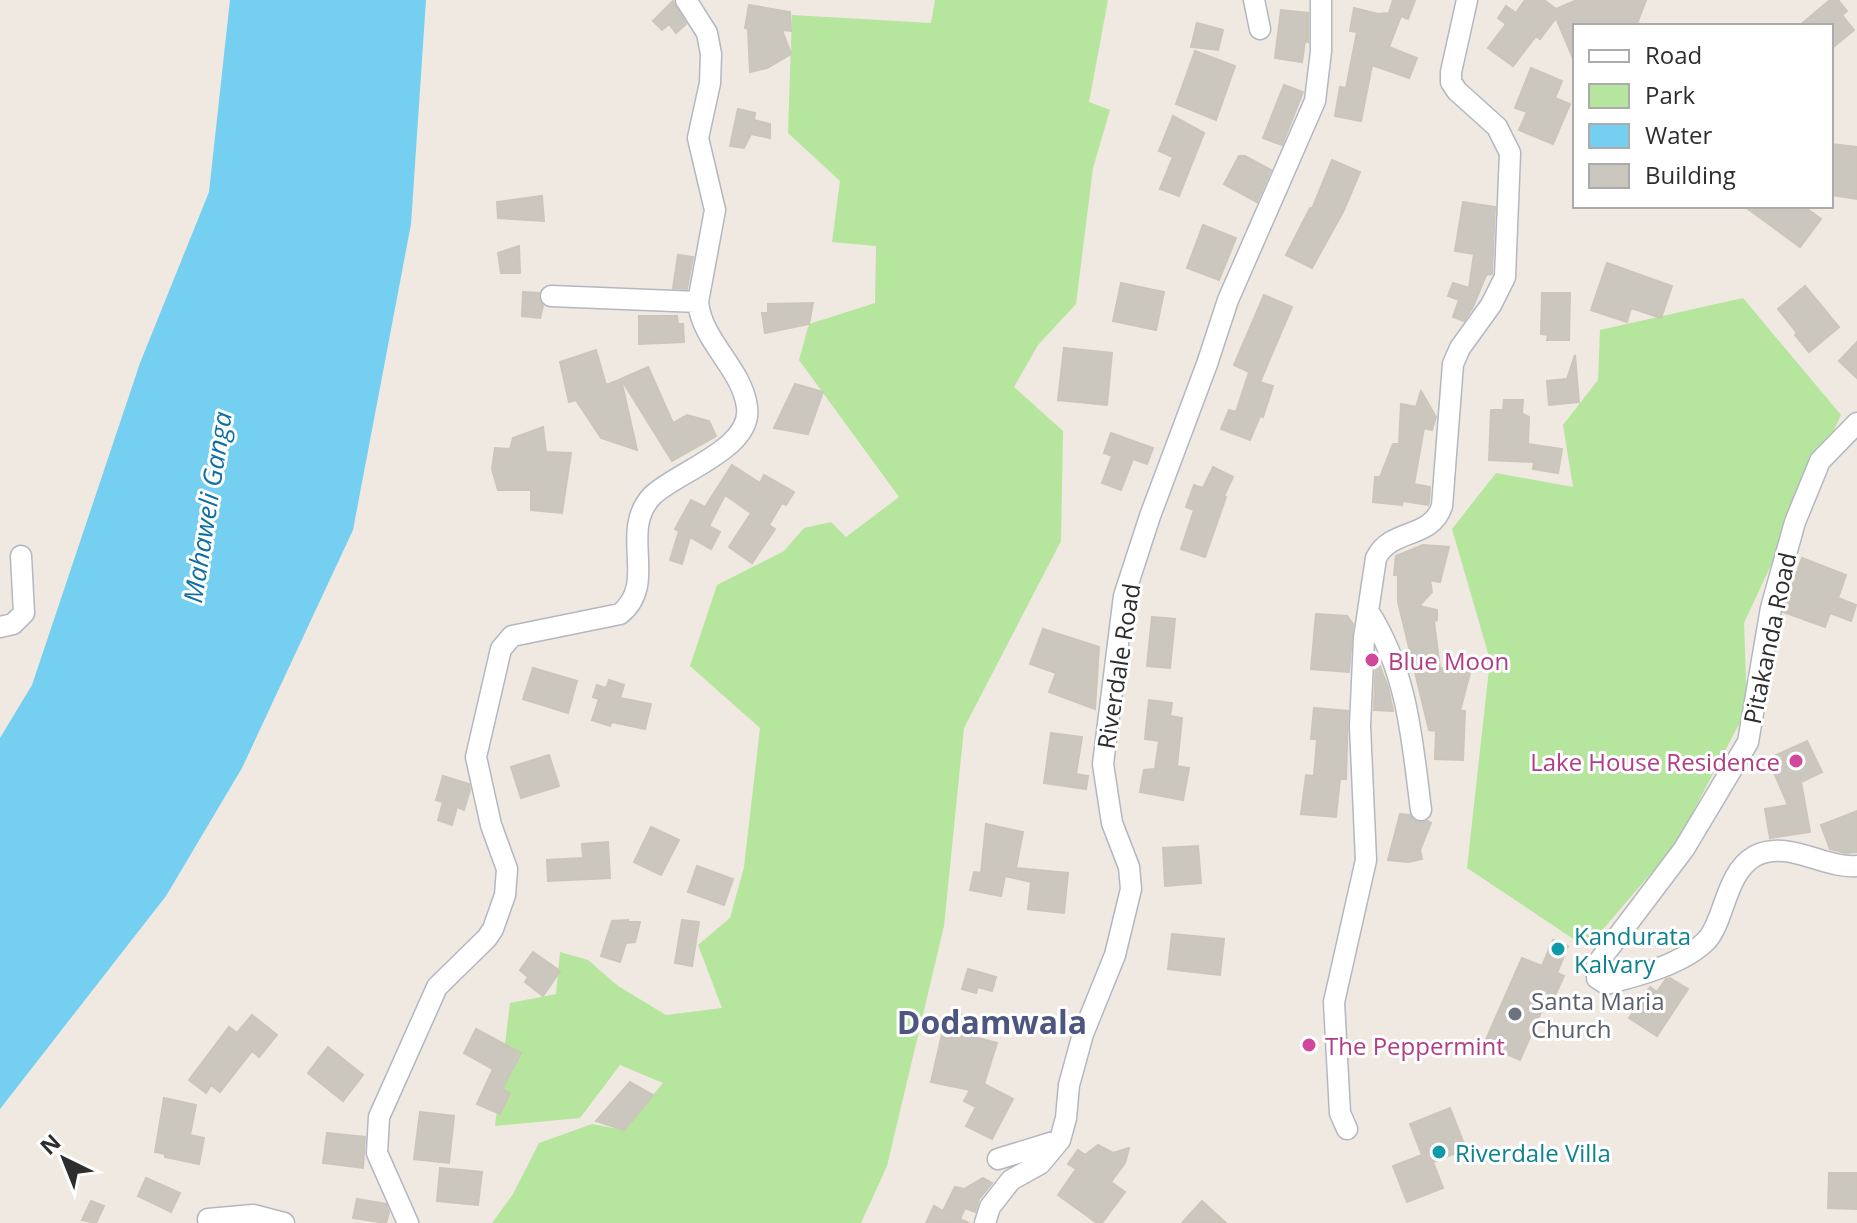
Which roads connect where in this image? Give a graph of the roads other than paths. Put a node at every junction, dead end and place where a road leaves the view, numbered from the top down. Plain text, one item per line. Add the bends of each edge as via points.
1 (686, 0) edge
2 (1254, 0) edge
3 (1321, 0) edge
4 (1467, 0) edge
5 (1260, 29) dead end
6 (551, 296) dead end
7 (698, 302) junction
8 (1857, 423) edge
9 (21, 556) dead end
10 (1369, 612) junction
11 (0, 627) edge
12 (1421, 810) dead end
13 (1857, 866) edge
14 (1347, 1129) dead end
15 (1060, 1140) junction
16 (998, 1159) dead end
17 (208, 1219) dead end
18 (284, 1223) edge
19 (408, 1223) edge
20 (985, 1223) edge

1 - 7 street via 707,33 711,54 698,138 715,210
2 - 5 street
3 - 15 street, Riverdale Road via 1315,101 1228,300 1124,596 1103,764 1112,823 1129,867 1131,889 1115,955 1083,1034
4 - 10 street via 1451,82 1497,127 1510,153 1505,277 1453,364 1439,516 1432,525 1381,548
6 - 7 street
7 - 19 street via 704,327 734,372 748,408 742,427 731,444 654,494 642,509 637,523 638,592 631,606 620,614 512,636 501,649 476,757 507,869 505,895 487,938 437,987 379,1117 377,1153
8 - 13 street, Pitakanda Road via 1820,461 1795,522 1771,608 1748,742 1684,849 1597,964 1597,978 1606,984 1635,977 1708,939 1736,876 1756,856 1785,851
9 - 11 street via 24,613
10 - 12 street via 1393,655 1409,711
10 - 14 street via 1360,726 1366,860 1334,1002 1340,1113
15 - 16 street
15 - 20 street via 1040,1164 1011,1180 990,1207
17 - 18 street via 253,1215

